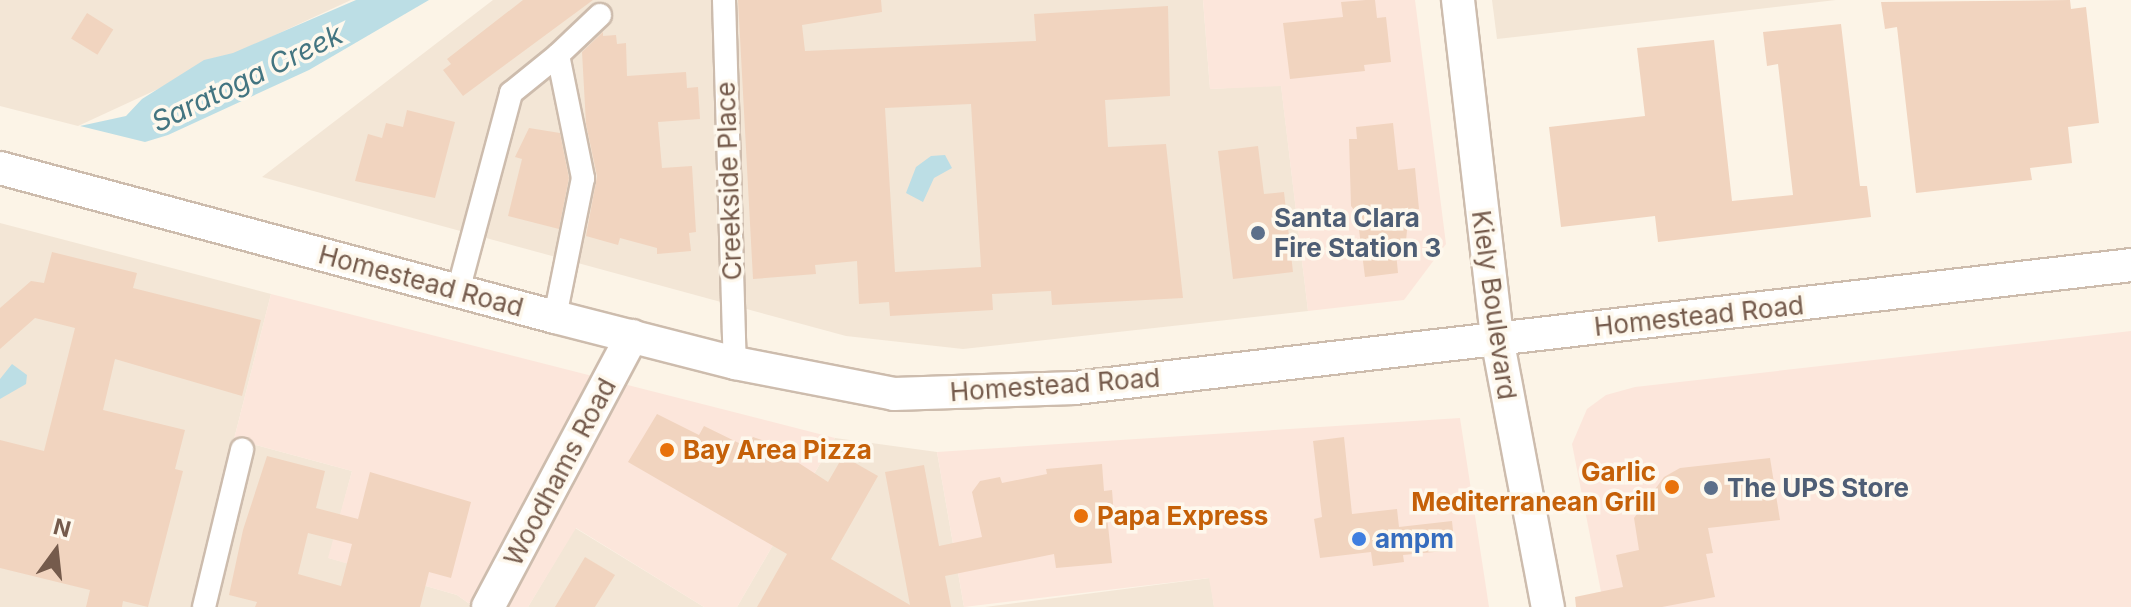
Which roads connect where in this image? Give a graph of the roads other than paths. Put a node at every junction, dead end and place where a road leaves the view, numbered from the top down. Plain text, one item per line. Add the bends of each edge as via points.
1 (724, 0) edge
2 (1458, 0) edge
3 (600, 15) dead end
4 (558, 55) junction
5 (0, 168) edge
6 (2131, 265) edge
7 (458, 291) junction
8 (555, 317) junction
9 (632, 336) junction
10 (1497, 338) junction
11 (735, 363) junction
12 (242, 450) dead end
13 (204, 607) edge
14 (488, 607) edge
15 (1548, 607) edge

1 - 11 street, Creekside Place
2 - 10 main road, Kiely Boulevard
3 - 4 street
4 - 7 street via 511,93
4 - 8 street via 583,178
5 - 7 main road, Homestead Road
6 - 10 main road, Homestead Road
7 - 8 main road, Homestead Road
8 - 9 main road, Homestead Road
9 - 11 main road, Homestead Road
9 - 14 main road, Woodhams Road
10 - 11 main road, Homestead Road via 1075,388 976,393 894,394
10 - 15 main road, Kiely Boulevard
12 - 13 street

